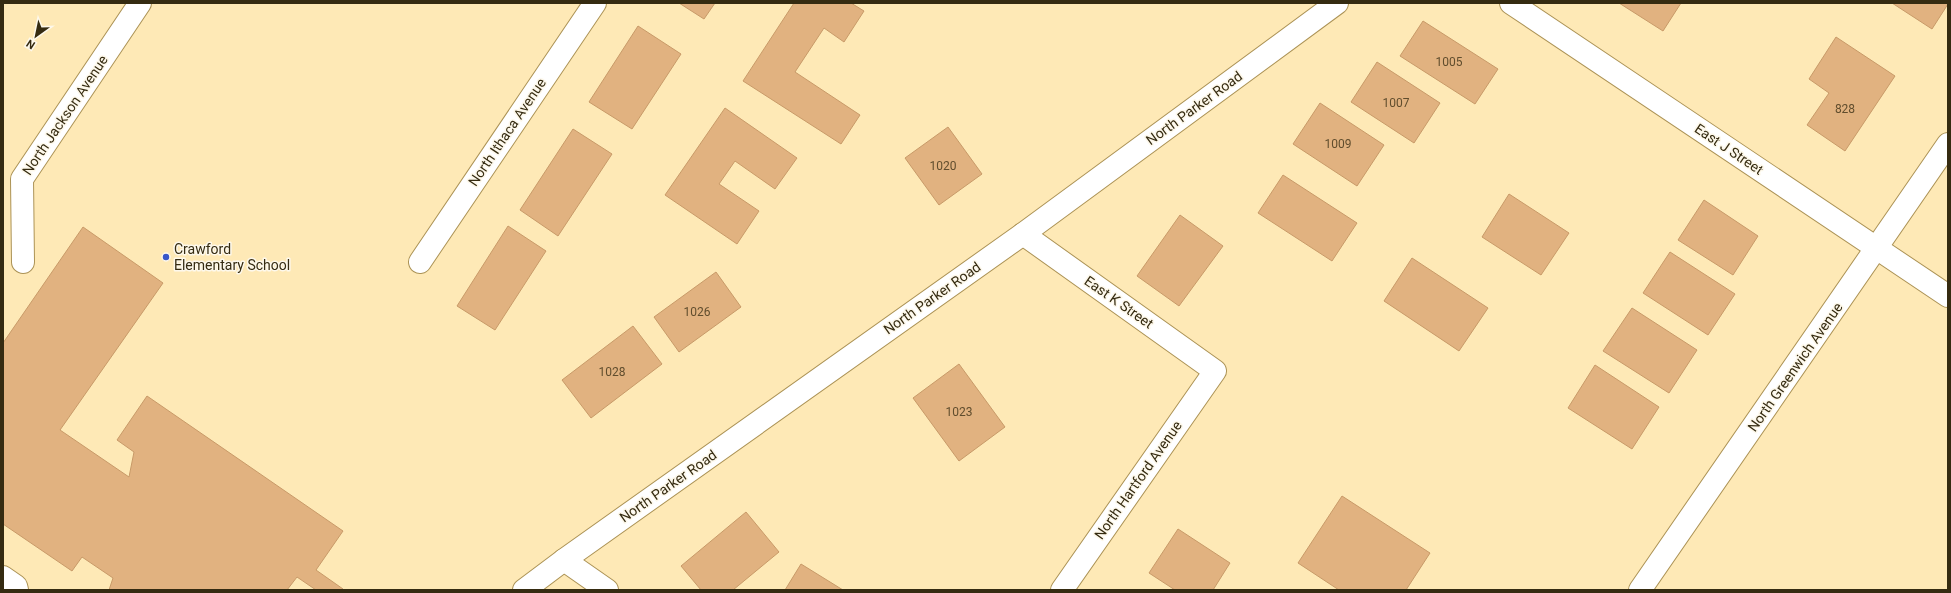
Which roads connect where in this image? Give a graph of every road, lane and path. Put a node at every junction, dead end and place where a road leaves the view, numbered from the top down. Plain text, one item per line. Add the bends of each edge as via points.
1 (140, 3) edge
2 (595, 3) edge
3 (1337, 3) edge
4 (1511, 3) edge
5 (1948, 144) edge
6 (1023, 234) junction
7 (1877, 248) junction
8 (23, 262) dead end
9 (420, 262) dead end
10 (1948, 296) edge
11 (1215, 371) joint
12 (564, 560) junction
13 (3, 577) edge
14 (17, 590) edge
15 (524, 590) edge
16 (607, 590) edge
17 (1062, 590) edge
18 (1640, 590) edge

1 - 8 street, North Jackson Avenue via 22,179
2 - 9 street, North Ithaca Avenue
3 - 6 street, North Parker Road
4 - 7 street, East J Street
5 - 7 street, North Greenwich Avenue
6 - 11 street, East K Street
6 - 12 street, North Parker Road
7 - 10 street, East J Street
7 - 18 street, North Greenwich Avenue
11 - 17 street, North Hartford Avenue
12 - 15 street, North Parker Road
12 - 16 street
13 - 14 street via 16,586

